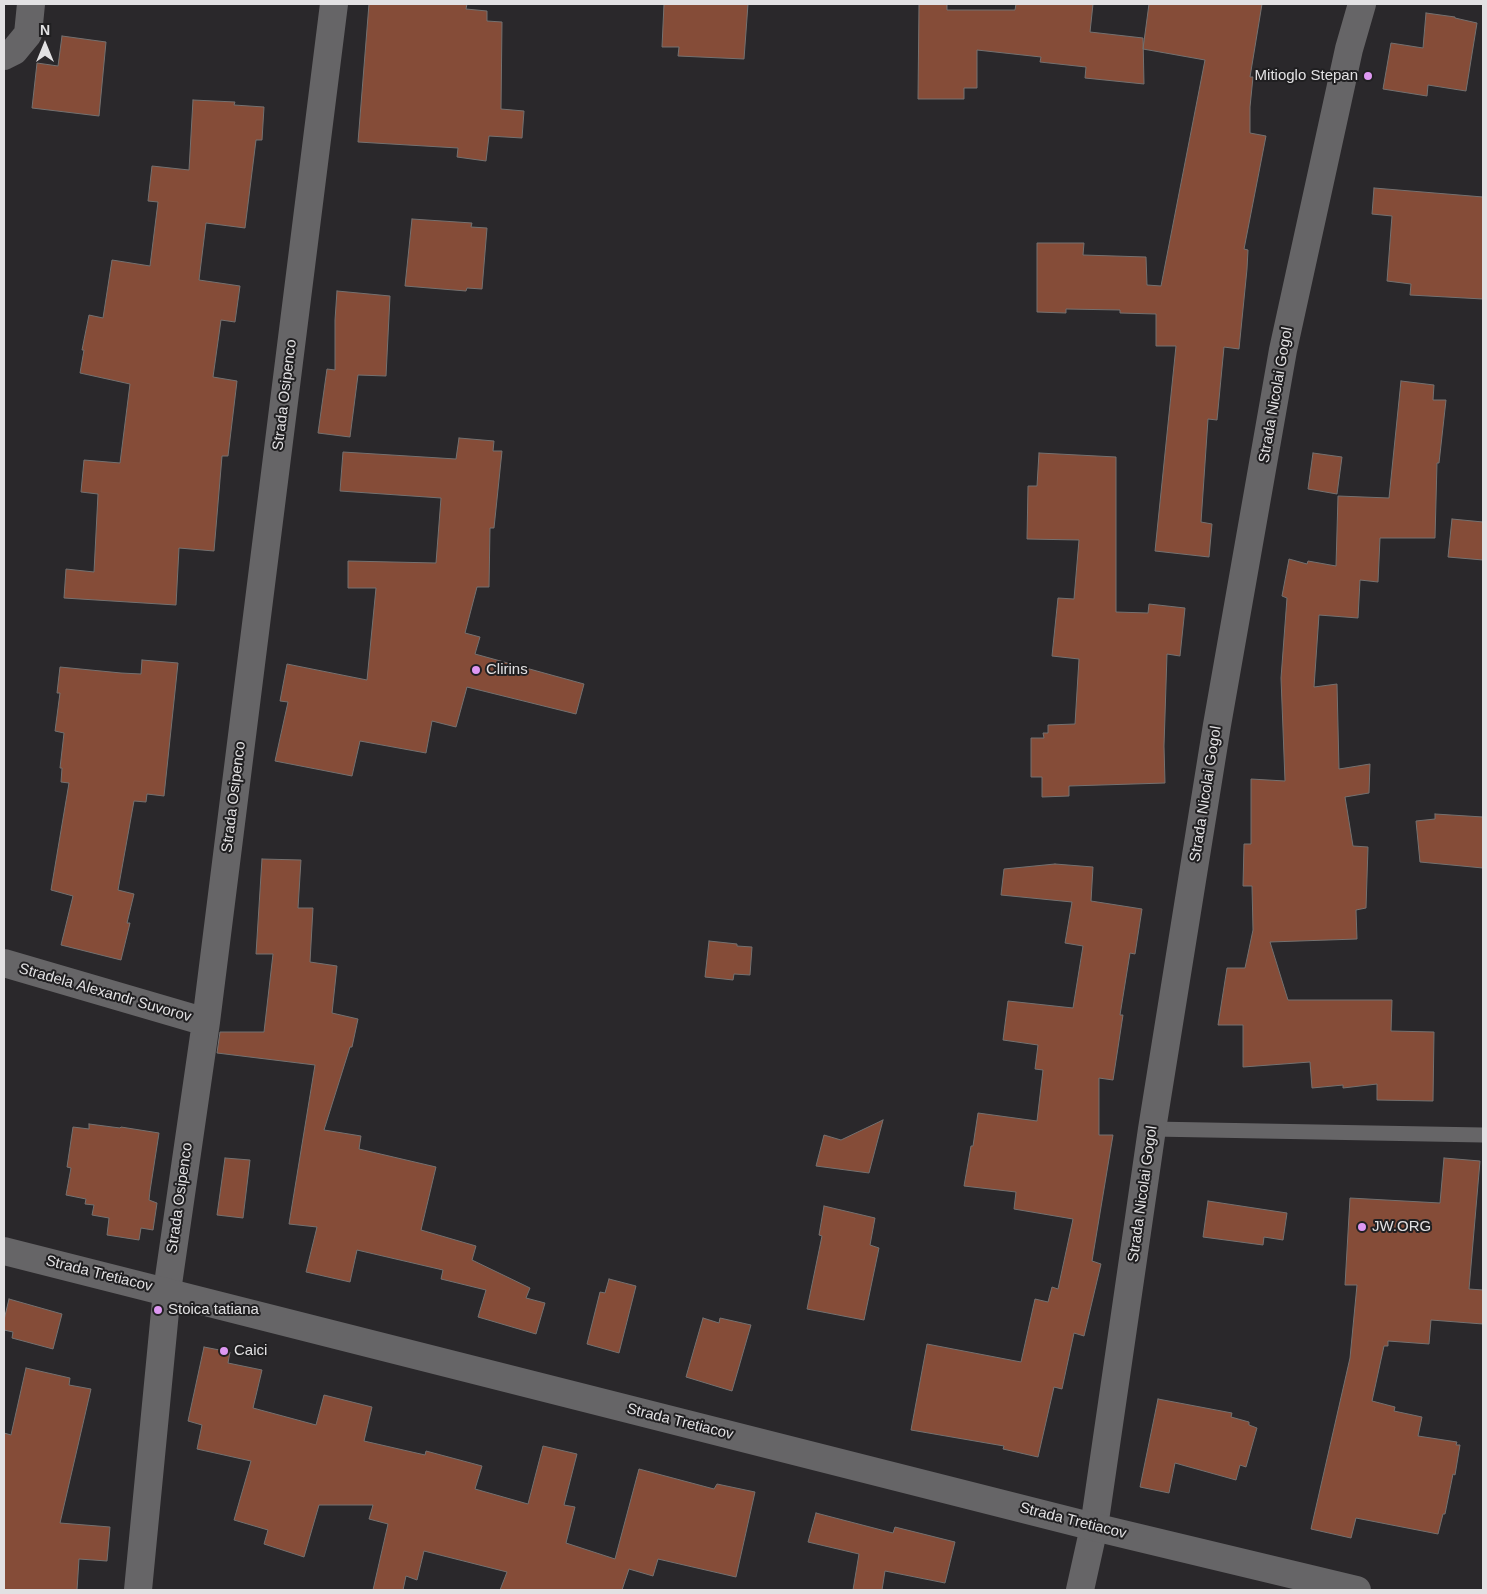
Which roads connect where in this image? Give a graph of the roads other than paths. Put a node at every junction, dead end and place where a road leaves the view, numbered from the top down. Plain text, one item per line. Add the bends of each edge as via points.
1 (31, 4) edge
2 (334, 4) edge
3 (1362, 4) edge
4 (4, 56) edge
5 (4, 963) edge
6 (206, 1022) junction
7 (1152, 1128) junction
8 (1483, 1135) edge
9 (4, 1251) edge
10 (167, 1292) junction
11 (1094, 1527) junction
12 (138, 1590) edge
13 (1080, 1590) edge
14 (1357, 1590) edge

1 - 4 street via 28,34 14,51
2 - 6 street, Strada Osipenco
3 - 7 street, Strada Nicolai Gogol via 1349,49 1283,350
5 - 6 street, Stradela Alexandr Suvorov
6 - 10 street, Strada Osipenco
7 - 8 lane
7 - 11 street, Strada Nicolai Gogol
9 - 10 street, Strada Tretiacov
10 - 11 street, Strada Tretiacov
10 - 12 street, Strada Osipenco
11 - 13 street, Strada Nicolai Gogol
11 - 14 street, Strada Tretiacov

